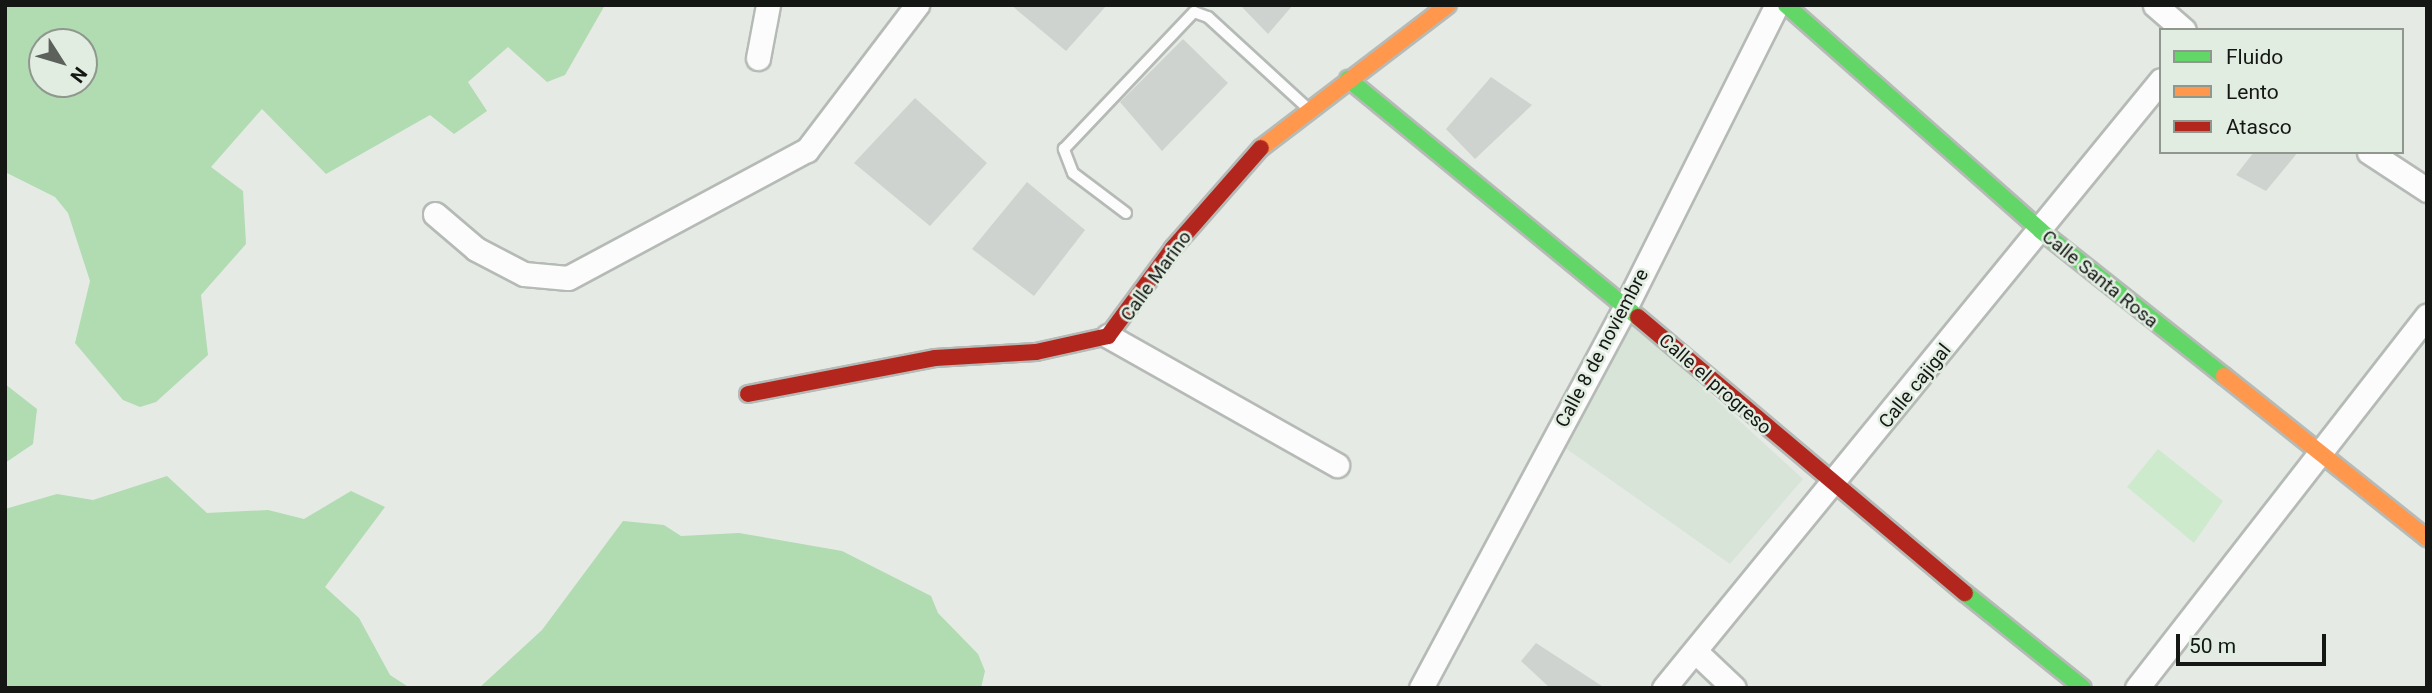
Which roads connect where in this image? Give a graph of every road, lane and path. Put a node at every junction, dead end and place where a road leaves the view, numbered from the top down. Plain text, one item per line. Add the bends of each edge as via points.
1 (768, 5) edge
2 (917, 5) edge
3 (1448, 5) edge
4 (1777, 5) edge
5 (1786, 5) edge
6 (2155, 5) edge
7 (2182, 28) edge
8 (758, 58) dead end
9 (1349, 79) junction
10 (2159, 83) edge
11 (1306, 106) junction
12 (2372, 154) edge
13 (2427, 190) edge
14 (1126, 213) dead end
15 (435, 214) dead end
16 (2041, 231) junction
17 (1626, 306) junction
18 (2427, 315) edge
19 (1108, 336) junction
20 (748, 394) dead end
21 (2318, 455) junction
22 (1338, 465) dead end
23 (1833, 487) junction
24 (2427, 538) edge
25 (1696, 652) junction
26 (1421, 688) edge
27 (1664, 688) edge
28 (1734, 688) edge
29 (2083, 688) edge
30 (2137, 688) edge

1 - 8 street
2 - 15 street via 807,150 568,278 524,274 476,249
3 - 9 street, Calle Marino
4 - 17 street, Calle 8 de noviembre
5 - 16 street, Calle Santa Rosa
6 - 7 street
9 - 11 street, Calle Marino
9 - 17 street, Calle el progreso
10 - 16 street, Calle cajigal
11 - 14 lane via 1208,17 1194,12 1064,149 1073,173
11 - 19 street, Calle Marino via 1173,248
12 - 13 street
16 - 21 street, Calle Santa Rosa
16 - 23 street, Calle cajigal
17 - 23 street, Calle el progreso
17 - 26 street, Calle 8 de noviembre
18 - 21 street
19 - 20 street, Calle Marino via 1036,352 935,358
19 - 22 street
21 - 24 street, Calle Santa Rosa
21 - 30 street
23 - 25 street, Calle cajigal
23 - 29 street, Calle el progreso
25 - 27 street, Calle cajigal
25 - 28 street

